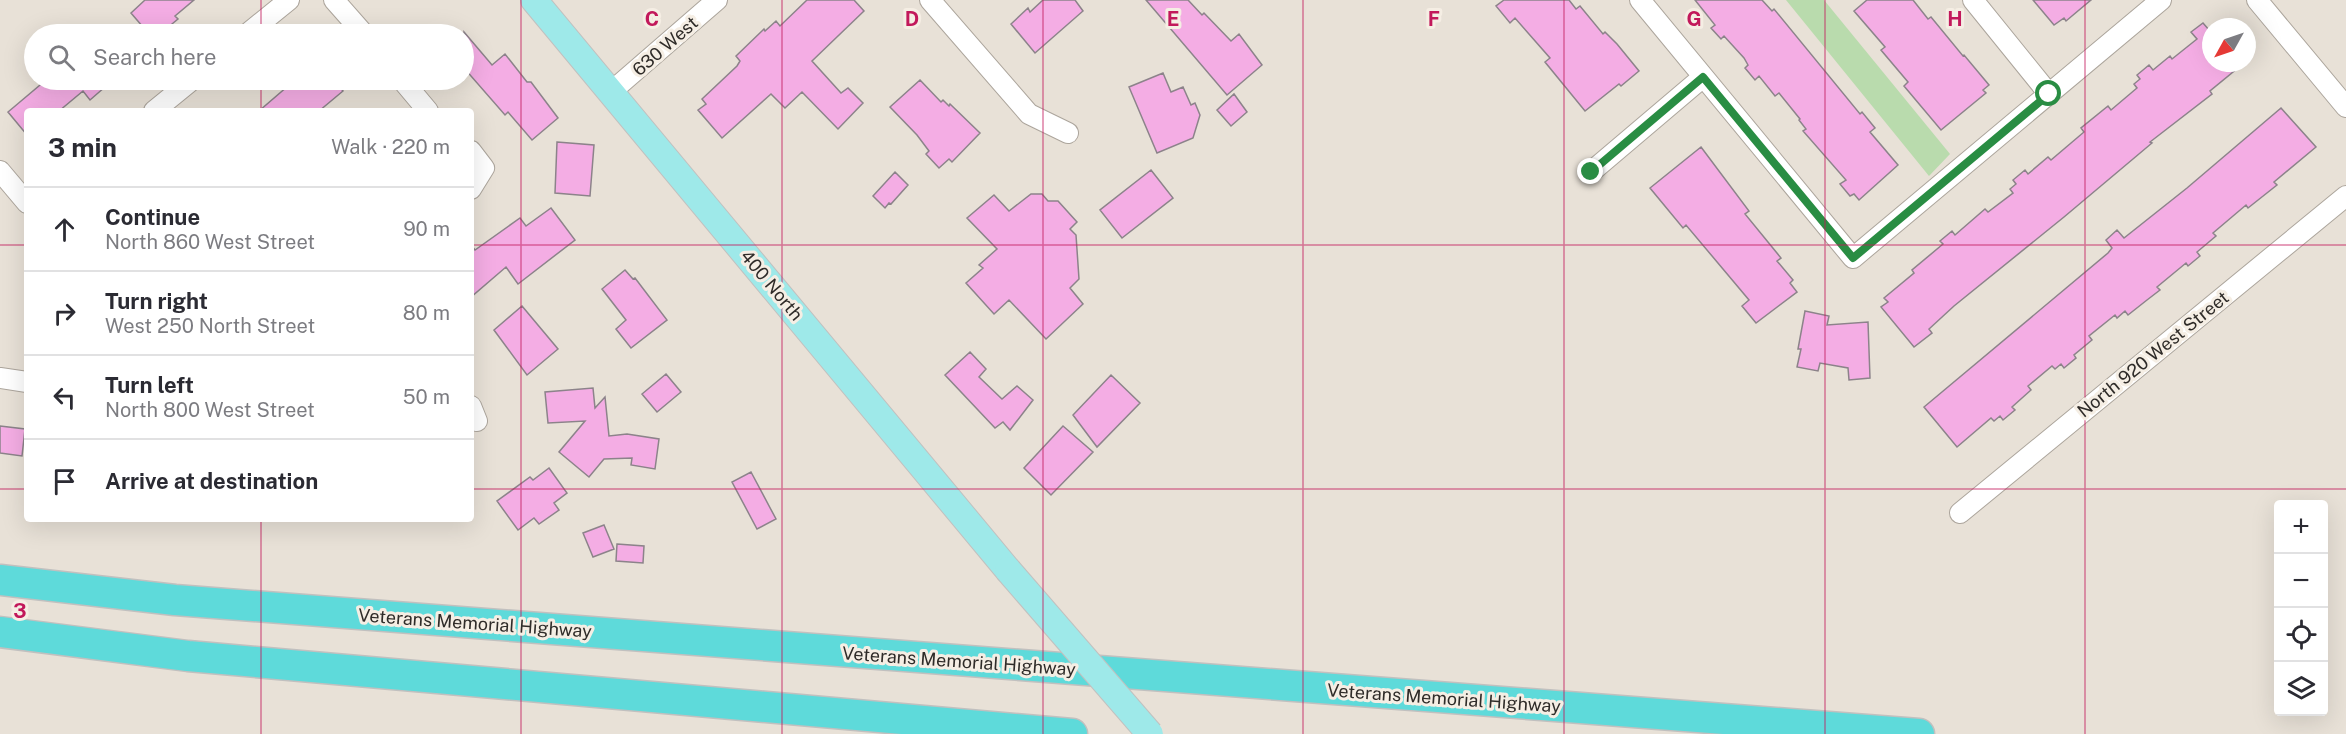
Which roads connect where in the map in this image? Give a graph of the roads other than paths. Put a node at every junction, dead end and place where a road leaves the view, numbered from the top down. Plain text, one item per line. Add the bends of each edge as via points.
1 (289, 0) edge
2 (334, 0) edge
3 (534, 0) edge
4 (716, 0) edge
5 (930, 0) edge
6 (1640, 0) edge
7 (1973, 0) edge
8 (2161, 0) edge
9 (2257, 0) edge
10 (259, 24) edge
11 (355, 24) edge
12 (1703, 77) junction
13 (180, 90) edge
14 (410, 90) edge
15 (612, 91) junction
16 (2049, 94) junction
17 (2346, 107) edge
18 (158, 108) edge
19 (425, 108) edge
20 (1068, 133) dead end
21 (474, 155) edge
22 (0, 171) edge
23 (1591, 172) dead end
24 (474, 184) edge
25 (2346, 196) edge
26 (24, 199) edge
27 (0, 378) edge
28 (24, 382) edge
29 (1960, 513) dead end
30 (0, 580) edge
31 (0, 632) edge
32 (1072, 734) edge
33 (1150, 734) edge
34 (1919, 734) edge

1 - 10 street
2 - 11 street
3 - 15 main road, 400 North
4 - 15 street, 630 West
5 - 20 street via 1029,114
6 - 12 street
7 - 16 street
8 - 16 street
9 - 17 street
12 - 16 street via 1853,258
12 - 23 street
13 - 18 street
14 - 19 street
15 - 33 main road, 400 North, bridge via 1008,570
21 - 24 street via 484,168
22 - 26 street
25 - 29 street, North 920 West Street
27 - 28 street
30 - 34 highway, Veterans Memorial Highway via 175,600
31 - 32 highway via 188,656

